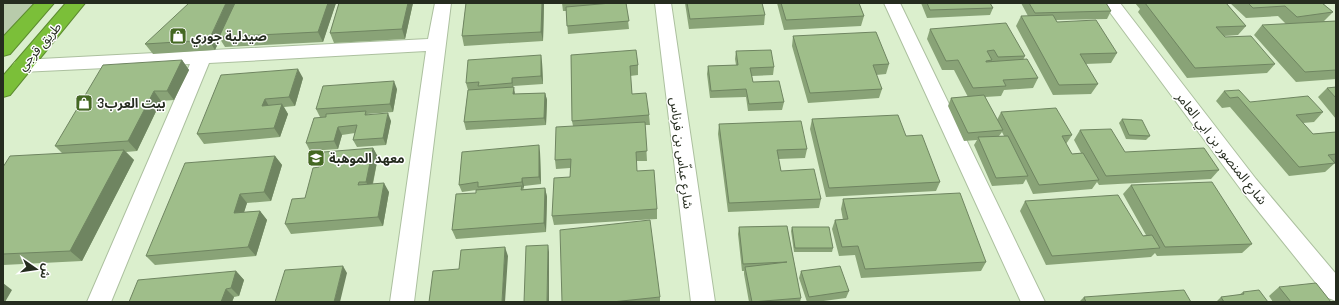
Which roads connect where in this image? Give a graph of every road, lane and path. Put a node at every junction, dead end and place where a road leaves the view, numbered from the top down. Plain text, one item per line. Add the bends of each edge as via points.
1 (45, 3) edge
2 (76, 3) edge
3 (443, 3) edge
4 (663, 3) edge
5 (892, 3) edge
6 (1111, 3) edge
7 (436, 45) junction
8 (3, 49) edge
9 (202, 57) junction
10 (21, 66) junction
11 (3, 90) edge
12 (1336, 291) edge
13 (99, 302) edge
14 (402, 302) edge
15 (703, 302) edge
16 (1033, 302) edge

1 - 8 highway, طريق قرجي
2 - 10 highway, طريق قرجي
3 - 7 street
4 - 15 street, شارع عباّس بن فرناس
5 - 16 street
6 - 12 street, شارع المنصور بن ابي العامر via 1242,176
7 - 9 street
7 - 14 street
9 - 10 street
9 - 13 street
10 - 11 highway, طريق قرجي

